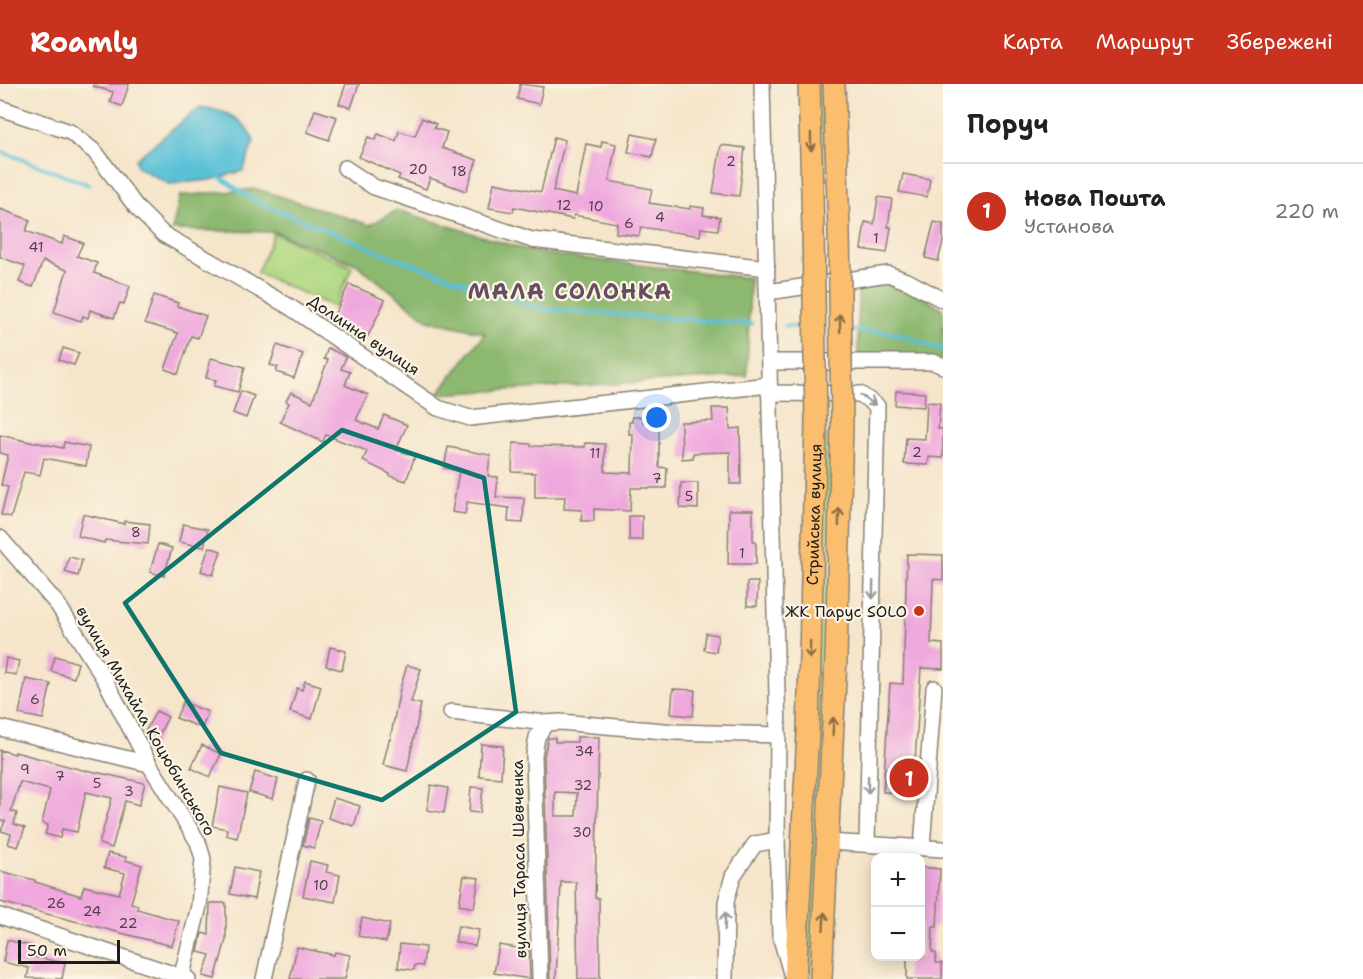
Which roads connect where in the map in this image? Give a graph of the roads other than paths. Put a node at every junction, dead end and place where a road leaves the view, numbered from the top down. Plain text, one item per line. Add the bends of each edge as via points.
1 (762, 84) edge
2 (809, 84) edge
3 (834, 84) edge
4 (0, 108) edge
5 (345, 168) dead end
6 (767, 268) junction
7 (768, 292) junction
8 (943, 300) edge
9 (769, 362) junction
10 (943, 366) edge
11 (769, 389) junction
12 (0, 538) edge
13 (933, 688) dead end
14 (451, 712) dead end
15 (546, 723) junction
16 (0, 728) edge
17 (778, 735) junction
18 (149, 764) junction
19 (307, 780) dead end
20 (777, 840) junction
21 (828, 842) junction
22 (867, 843) junction
23 (922, 848) junction
24 (943, 849) edge
25 (0, 916) edge
26 (184, 978) edge
27 (264, 979) edge
28 (540, 979) edge
29 (725, 979) edge
30 (794, 979) edge
31 (821, 979) edge

1 - 6 street
2 -> 30 highway, Стрийська вулиця, bridge via 816,424 808,732
21 -> 3 highway, Стрийська вулиця, bridge via 842,423
4 - 11 street, Долинна вулиця via 70,132 95,152 163,234 290,307 438,408 470,418
5 - 6 street via 374,187 532,240
6 - 7 street
7 - 8 street via 888,274
7 - 9 street
9 - 10 street via 933,362
9 - 11 street
11 - 17 street
11 -> 22 street, Долинна вулиця via 860,394 877,405
12 - 18 street, вулиця Михайла Коцюбинського via 58,605 105,680
13 - 23 street
14 - 15 street
15 - 17 street
15 - 28 street, вулиця Тараса Шевченка via 537,737 534,755
16 - 18 street
17 - 20 street
18 - 26 street, вулиця Михайла Коцюбинського via 198,842 202,860 199,906
19 - 27 street
29 -> 20 street via 726,902 734,876 755,844
20 - 30 street via 780,935
21 - 22 street
31 -> 21 highway, Стрийська вулиця
22 - 23 street
23 - 24 street
25 - 26 street

